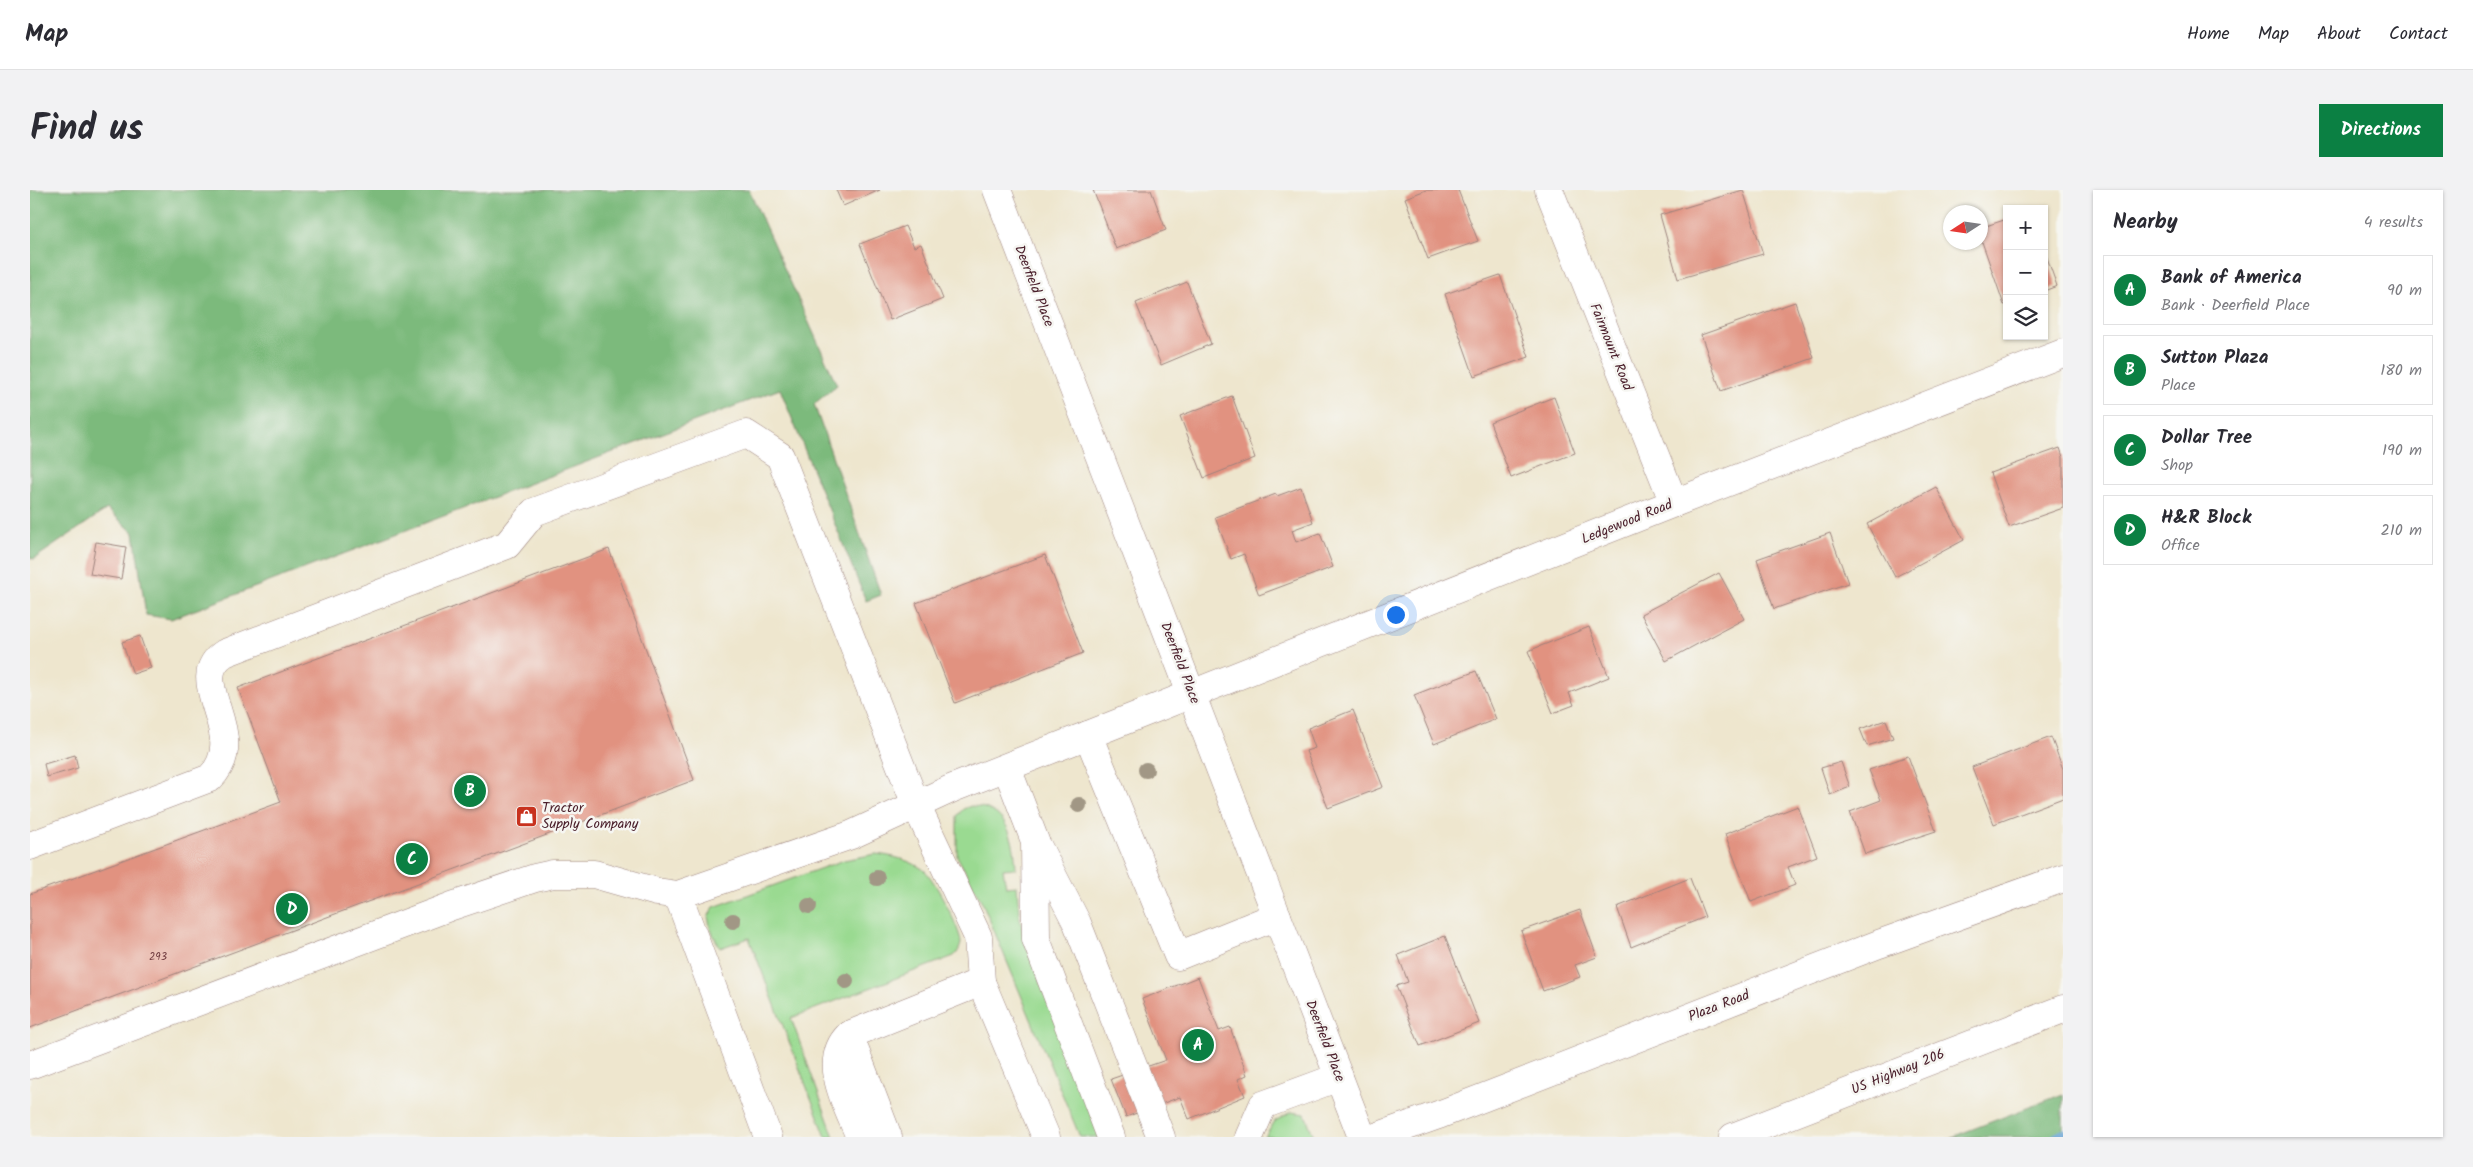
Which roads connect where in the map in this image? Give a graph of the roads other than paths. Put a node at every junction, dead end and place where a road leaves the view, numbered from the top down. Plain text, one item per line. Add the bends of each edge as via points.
1 (997, 190) edge
2 (1549, 190) edge
3 (2063, 353) edge
4 (1674, 503) junction
5 (1192, 694) junction
6 (1088, 734) junction
7 (1007, 768) junction
8 (916, 806) junction
9 (1035, 841) junction
10 (30, 846) edge
11 (2063, 878) edge
12 (678, 895) junction
13 (1277, 916) junction
14 (981, 982) junction
15 (2063, 1009) edge
16 (849, 1035) junction
17 (30, 1064) edge
18 (1339, 1077) junction
19 (768, 1137) edge
20 (860, 1137) edge
21 (888, 1137) edge
22 (1046, 1137) edge
23 (1111, 1137) edge
24 (1161, 1137) edge
25 (1249, 1137) edge
26 (1362, 1137) edge
27 (1376, 1137) edge
28 (1733, 1137) edge

1 - 5 main road, Deerfield Place
2 - 4 main road, Fairmount Road
3 - 4 main road, Ledgewood Road
4 - 5 main road, Ledgewood Road
5 - 6 main road, Ledgewood Road
5 - 13 main road, Deerfield Place
6 - 7 main road, Ledgewood Road
6 - 13 main road via 1178,956
7 - 8 main road, Ledgewood Road
7 - 9 main road
8 - 10 main road via 780,456 746,434 534,512 507,545 225,653 215,662 210,677 226,749 217,771 210,778
8 - 12 main road, Ledgewood Road via 851,835
8 - 14 main road via 978,937
9 - 23 main road via 1036,939
9 - 24 main road via 1077,923
11 - 27 main road, Plaza Road via 1879,944
12 - 17 main road via 594,874 553,874 534,878
12 - 19 main road
13 - 18 main road, Deerfield Place
14 - 16 main road
14 - 22 main road
15 - 28 main road, US Highway 206
16 - 20 main road via 841,1043 837,1071
16 - 21 main road
18 - 25 main road via 1264,1105
18 - 26 main road, Deerfield Place

